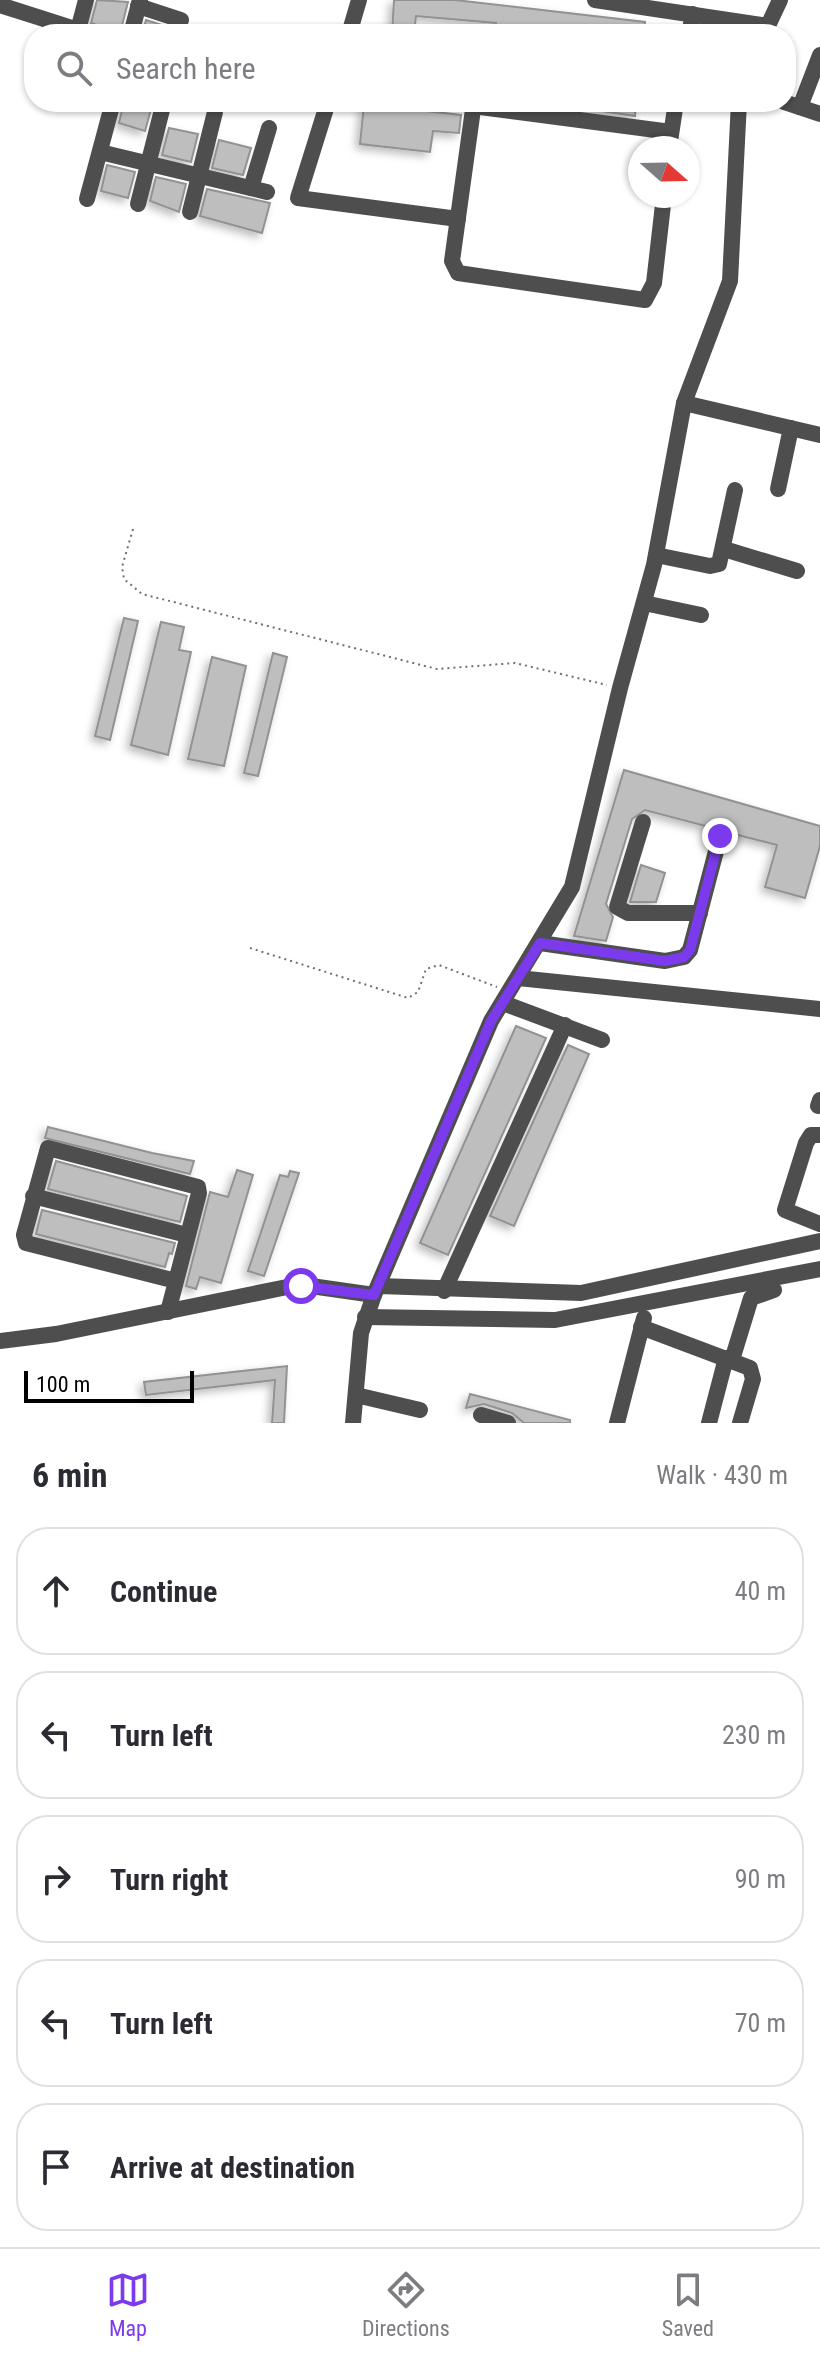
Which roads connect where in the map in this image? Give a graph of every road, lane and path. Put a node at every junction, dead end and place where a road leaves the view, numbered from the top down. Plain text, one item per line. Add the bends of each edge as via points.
1 (86, 0) edge
2 (359, 0) edge
3 (595, 0) edge
4 (780, 0) edge
5 (139, 3) edge
6 (0, 5) edge
7 (693, 14) junction
8 (181, 20) dead end
9 (59, 24) edge
10 (84, 24) edge
11 (134, 24) edge
12 (352, 24) edge
13 (691, 24) edge
14 (739, 24) edge
15 (769, 24) edge
16 (820, 55) edge
17 (796, 98) edge
18 (796, 106) edge
19 (110, 112) edge
20 (162, 112) edge
21 (215, 112) dead end
22 (325, 112) edge
23 (473, 112) edge
24 (518, 112) edge
25 (674, 112) edge
26 (739, 112) edge
27 (820, 114) edge
28 (269, 128) dead end
29 (648, 136) edge
30 (671, 136) edge
31 (100, 152) junction
32 (150, 164) junction
33 (199, 175) junction
34 (87, 199) dead end
35 (138, 204) dead end
36 (663, 208) edge
37 (190, 212) dead end
38 (458, 219) junction
39 (684, 403) junction
40 (791, 428) junction
41 (820, 435) edge
42 (778, 489) dead end
43 (735, 490) dead end
44 (133, 529) dead end
45 (724, 549) junction
46 (656, 555) junction
47 (797, 571) dead end
48 (644, 603) junction
49 (701, 615) dead end
50 (620, 688) junction
51 (643, 822) dead end
52 (720, 836) dead end
53 (700, 913) junction
54 (540, 943) junction
55 (250, 948) dead end
56 (510, 991) junction
57 (820, 1009) edge
58 (565, 1025) junction
59 (602, 1040) dead end
60 (820, 1135) edge
61 (33, 1196) junction
62 (820, 1224) edge
63 (187, 1235) junction
64 (820, 1241) edge
65 (820, 1269) edge
66 (820, 1280) edge
67 (176, 1281) junction
68 (376, 1290) junction
69 (444, 1291) junction
70 (647, 1305) junction
71 (168, 1312) junction
72 (365, 1317) junction
73 (641, 1327) junction
74 (0, 1341) edge
75 (729, 1359) junction
76 (356, 1395) junction
77 (420, 1410) dead end
78 (481, 1415) dead end
79 (353, 1423) edge
80 (508, 1423) edge
81 (617, 1423) edge
82 (709, 1423) edge
83 (740, 1423) edge

1 - 10 street
2 - 12 street
3 - 7 street
4 - 15 street
5 - 8 street
5 - 11 street
6 - 9 street
7 - 13 street
7 - 14 street
16 - 17 street
18 - 27 street
19 - 31 street
20 - 32 street
21 - 33 street
22 - 38 street via 298,198
23 - 38 street
24 - 29 street
25 - 30 street
26 - 39 street via 732,270
28 - 33 street via 259,190
31 - 32 street
31 - 34 street
32 - 33 street
32 - 35 street
33 - 37 street
36 - 38 street via 654,283 645,300 466,277 452,261
39 - 40 street
39 - 46 street
40 - 41 street
40 - 42 street
43 - 45 street
44 - 50 path via 122,567 124,579 142,594 437,669 515,663
45 - 46 street via 716,566
45 - 47 street
46 - 48 street
48 - 49 street
48 - 50 street
50 - 54 street via 572,887
51 - 53 street via 617,907 628,913
52 - 53 street
53 - 54 street via 690,950 678,960
54 - 56 street
55 - 56 path via 408,998 418,992 426,969 439,965
56 - 57 street
56 - 58 street
56 - 68 street via 482,1042
58 - 59 street
58 - 69 street
60 - 62 street via 811,1135 806,1143 785,1210
61 - 63 street
61 - 63 street via 45,1151 58,1149 196,1185 199,1193
61 - 67 street via 26,1243
63 - 67 street
64 - 69 street via 581,1293
65 - 70 street
66 - 75 street via 751,1298
67 - 71 street
68 - 69 street
68 - 71 street via 301,1286
68 - 72 street
70 - 72 street via 533,1321
70 - 73 street
71 - 74 street
72 - 76 street
73 - 75 street
73 - 81 street
75 - 82 street
75 - 83 street via 753,1373
76 - 77 street
76 - 79 street
78 - 80 street

